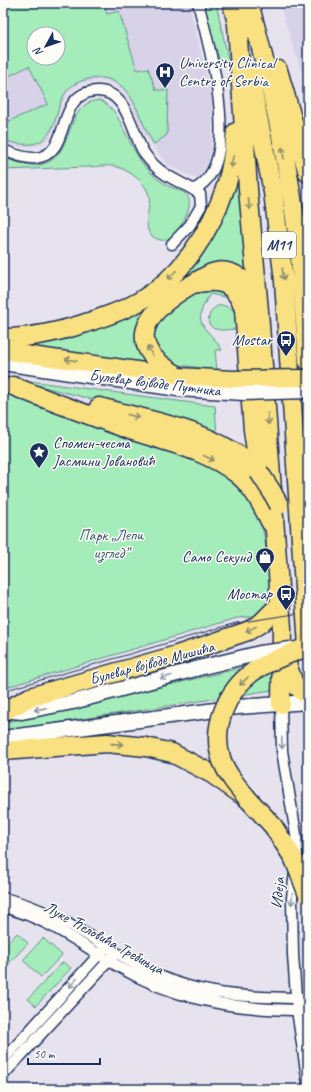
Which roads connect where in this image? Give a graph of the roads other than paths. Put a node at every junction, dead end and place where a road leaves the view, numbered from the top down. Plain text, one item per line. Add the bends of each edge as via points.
1 (198, 3) edge
2 (232, 3) edge
3 (249, 3) edge
4 (258, 3) edge
5 (237, 24) junction
6 (242, 95) junction
7 (292, 117) junction
8 (308, 149) edge
9 (3, 150) edge
10 (308, 173) edge
11 (194, 190) junction
12 (172, 244) dead end
13 (194, 284) junction
14 (260, 311) junction
15 (3, 338) edge
16 (3, 351) edge
17 (308, 361) edge
18 (3, 363) edge
19 (308, 378) edge
20 (179, 382) junction
21 (8, 384) edge
22 (308, 391) edge
23 (259, 472) junction
24 (275, 531) junction
25 (305, 602) junction
26 (280, 604) junction
27 (283, 647) junction
28 (306, 648) edge
29 (308, 696) edge
30 (308, 702) edge
31 (281, 704) junction
32 (4, 709) edge
33 (3, 738) edge
34 (3, 751) edge
35 (248, 799) junction
36 (308, 895) edge
37 (3, 898) edge
38 (3, 907) edge
39 (103, 950) junction
40 (116, 952) junction
41 (109, 960) junction
42 (296, 998) junction
43 (308, 998) edge
44 (297, 1010) junction
45 (308, 1010) edge
46 (3, 1060) edge
47 (3, 1075) edge
48 (308, 1084) edge

1 - 11 street via 216,79 220,126 216,163 211,175
2 - 5 highway, M11
17 -> 3 highway, M11 via 300,257 289,184 275,105
4 - 7 highway
5 - 6 highway
5 -> 25 highway, M11, bridge via 273,192 284,281
6 -> 14 highway
6 -> 15 highway via 232,161 218,207 197,246 170,276 142,300 111,314 41,336
7 - 8 highway
7 - 10 highway
9 - 11 street via 34,158 44,155 57,143 75,98 86,92 106,91 113,94 123,105 148,158 160,171
11 - 12 street via 200,194 201,206 190,224
13 - 14 highway via 212,272 238,276 249,287
20 -> 13 highway via 151,353 145,340 145,329 157,310 172,297
13 - 23 highway, bridge via 220,281 231,288 244,309 253,430
14 -> 24 highway
20 -> 16 main road, Булевар војводе Путника
18 - 20 main road, Булевар војводе Путника
19 - 20 main road, Булевар војводе Путника, bridge
20 - 22 main road, Булевар војводе Путника, bridge via 244,393
21 -> 23 highway via 195,433 242,456
21 -> 24 highway via 173,443 221,464 237,474 254,493
23 - 25 highway, bridge via 279,505
24 - 26 highway
25 - 28 highway, M11, bridge
26 - 27 highway
26 -> 32 highway via 261,623 248,631 177,655 30,697
27 - 29 highway via 294,684
27 - 31 highway
28 -> 32 main road, Булевар војводе Мишића, bridge via 265,652 72,702 22,712
28 -> 35 highway, bridge via 255,671 237,688 225,706 219,731 220,752 228,773
30 - 31 main road
31 - 33 main road via 238,707
31 -> 42 street, Идеја via 283,758 296,834 297,854 291,923
34 -> 35 highway, bridge via 107,743 160,749 199,767
35 - 36 highway, bridge via 284,841
37 - 39 street, Луке Ћеловића Требињца via 20,902 82,930
38 - 39 street, Луке Ћеловића Требињца via 31,915
39 - 40 street, Луке Ћеловића Требињца
39 - 41 street, Луке Ћеловића Требињца
39 -> 46 street
40 - 41 street
40 - 42 street, Луке Ћеловића Требињца via 147,970 192,988 241,997
41 - 44 street, Луке Ћеловића Требињца via 139,977 192,998 259,1009
41 - 47 street
42 - 43 street, Луке Ћеловића Требињца
42 - 44 street, Идеја
44 - 45 street, Луке Ћеловића Требињца
44 - 48 street, Идеја

